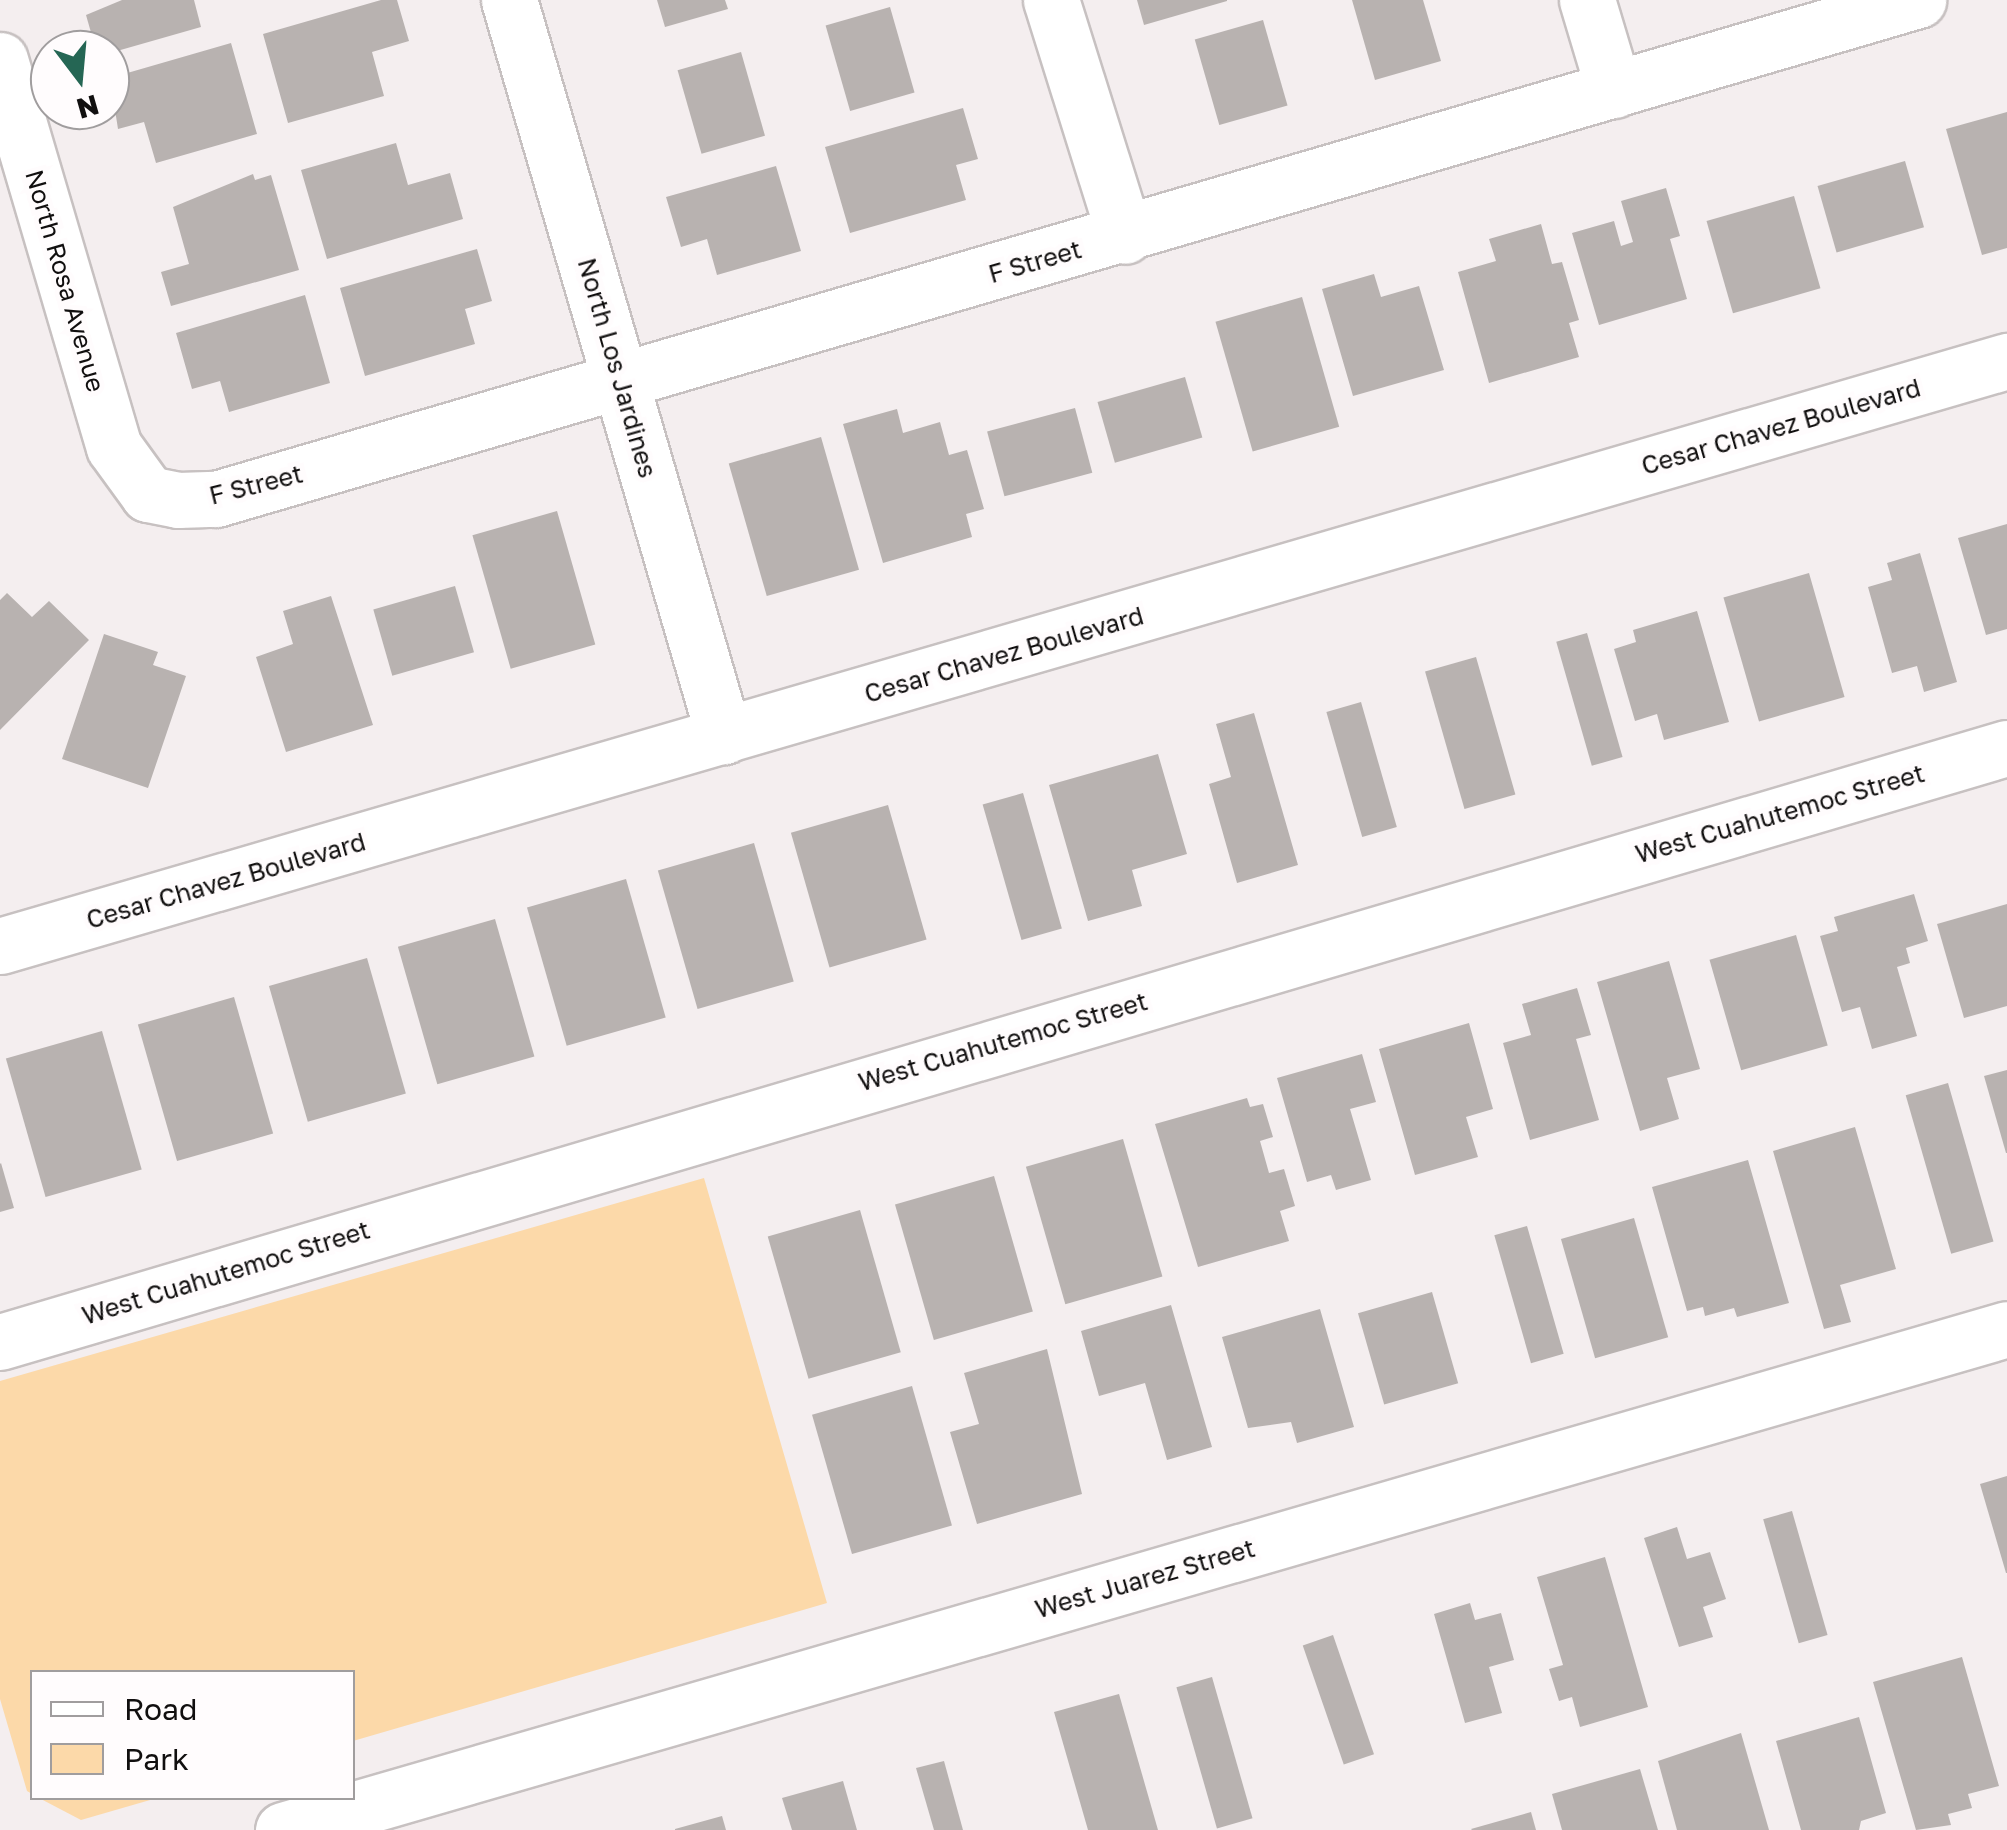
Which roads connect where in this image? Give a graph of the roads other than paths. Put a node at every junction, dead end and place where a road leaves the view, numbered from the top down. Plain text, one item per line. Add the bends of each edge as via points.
1 (509, 0) edge
2 (1051, 0) edge
3 (1587, 0) edge
4 (1918, 0) edge
5 (0, 60) edge
6 (1614, 90) junction
7 (1124, 236) junction
8 (2007, 361) edge
9 (621, 382) junction
10 (148, 494) joint
11 (724, 736) junction
12 (2007, 748) edge
13 (0, 946) edge
14 (2007, 1328) edge
15 (0, 1342) edge
16 (284, 1830) edge

1 - 9 street, North Los Jardines
2 - 7 street
3 - 6 street
4 - 6 street, F Street
5 - 10 street, North Rosa Avenue via 114,447
6 - 7 street, F Street
7 - 9 street, F Street
8 - 11 street, Cesar Chavez Boulevard
9 - 10 street, F Street via 216,499
9 - 11 street, North Los Jardines
11 - 13 street, Cesar Chavez Boulevard
12 - 15 street, West Cuahutemoc Street
14 - 16 street, West Juarez Street

